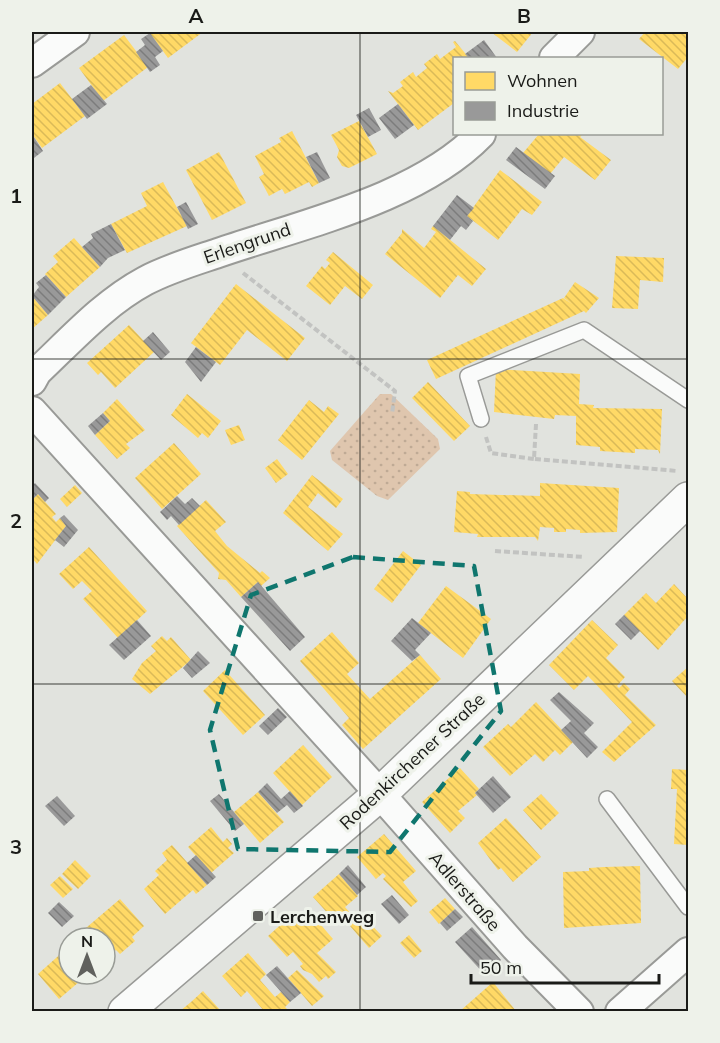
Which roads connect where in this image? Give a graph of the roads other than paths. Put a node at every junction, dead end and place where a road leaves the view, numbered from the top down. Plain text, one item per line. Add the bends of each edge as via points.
1 (75, 32) edge
2 (580, 32) edge
3 (555, 57) edge
4 (32, 63) edge
5 (480, 135) edge
6 (32, 381) edge
7 (688, 400) edge
8 (32, 411) edge
9 (481, 419) road end
10 (686, 486) edge
11 (380, 794) junction
12 (607, 798) dead end
13 (688, 907) edge
14 (688, 952) edge
15 (125, 1011) edge
16 (579, 1011) edge
17 (620, 1011) edge

1 - 4 street
2 - 3 street
5 - 6 street, Erlengrund via 439,167 391,194 145,281 102,311
7 - 9 lane via 584,330 468,376
8 - 11 street
10 - 11 main road, Rodenkirchener Straße via 615,569
11 - 15 main road, Rodenkirchener Straße
11 - 16 street, Adlerstraße via 515,947
12 - 13 lane
14 - 17 street

